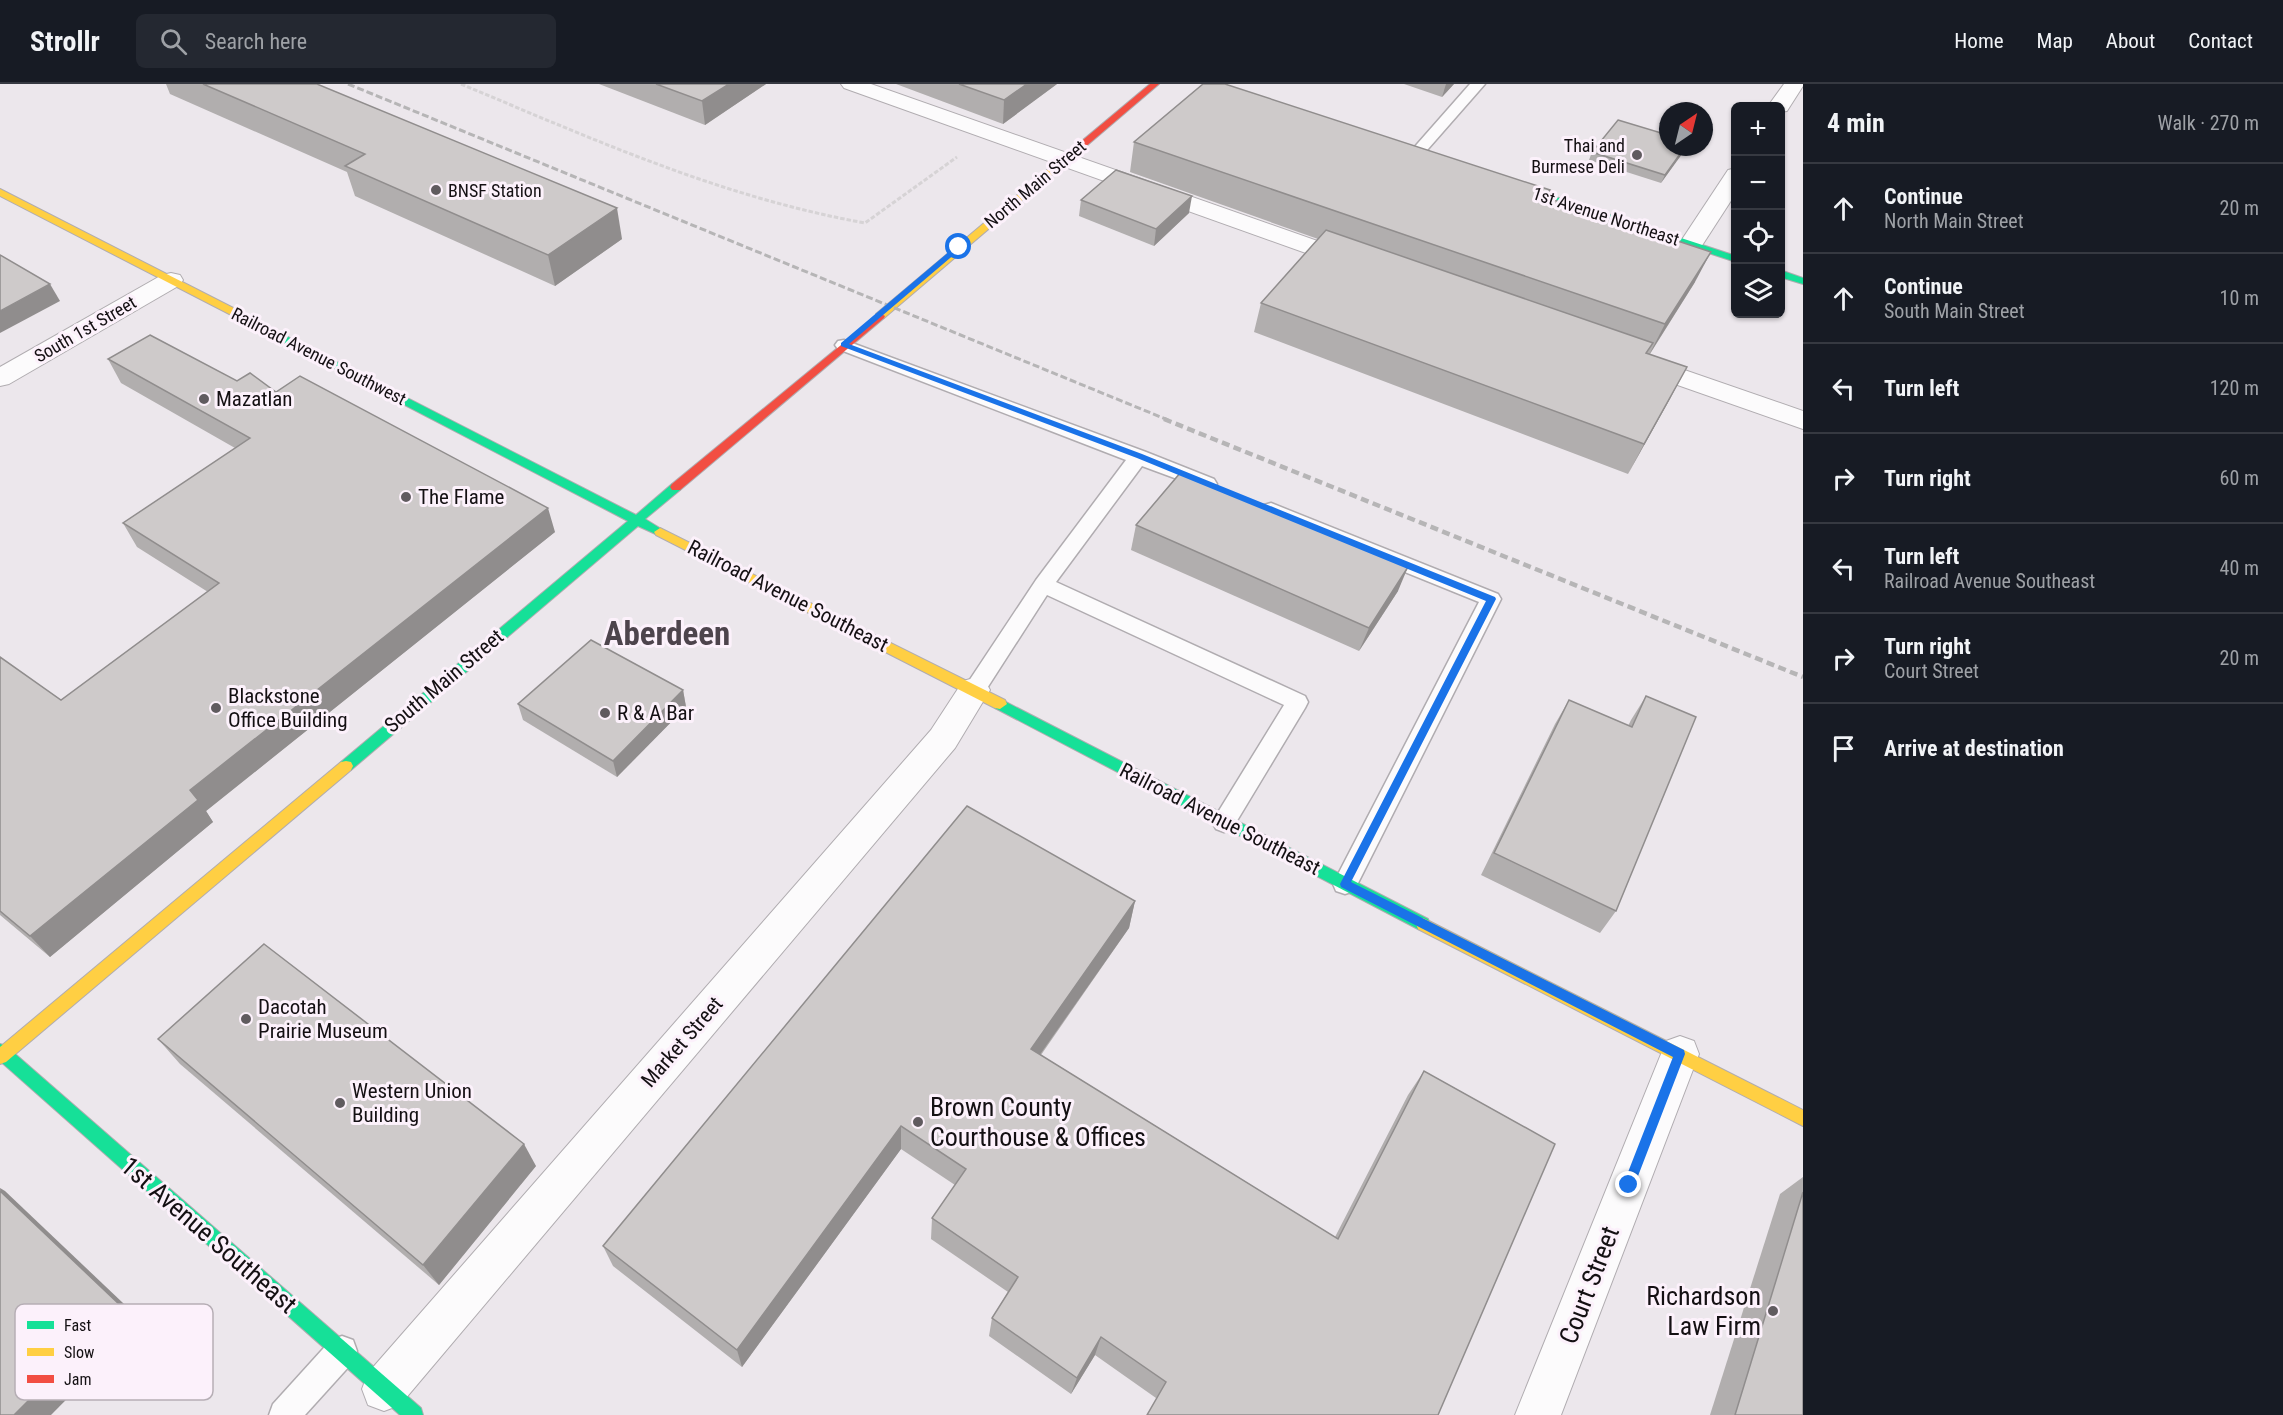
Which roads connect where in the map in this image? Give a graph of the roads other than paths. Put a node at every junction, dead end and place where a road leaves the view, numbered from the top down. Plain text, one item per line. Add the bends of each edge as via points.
1 (850, 84) edge
2 (1155, 84) edge
3 (1478, 84) edge
4 (1794, 84) edge
5 (1782, 102) edge
6 (1416, 154) edge
7 (1064, 160) junction
8 (1493, 179) edge
9 (1731, 183) edge
10 (0, 192) edge
11 (1691, 244) junction
12 (1731, 257) edge
13 (1377, 270) edge
14 (1785, 275) edge
15 (171, 280) junction
16 (1803, 281) edge
17 (889, 307) joint
18 (844, 345) junction
19 (1624, 357) edge
20 (0, 378) edge
21 (1803, 420) edge
22 (1140, 456) junction
23 (1227, 492) edge
24 (1250, 501) edge
25 (637, 520) junction
26 (1043, 585) junction
27 (974, 690) junction
28 (1224, 822) junction
29 (1345, 884) junction
30 (1, 1054) edge
31 (1680, 1054) junction
32 (1803, 1118) edge
33 (342, 1351) junction
34 (384, 1389) junction
35 (284, 1415) edge
36 (414, 1415) edge
37 (1538, 1415) edge

1 - 7 street
2 - 7 street, North Main Street
3 - 6 lane
4 - 5 street
7 - 13 street
7 - 17 street, North Main Street
8 - 11 street, 1st Avenue Northeast
9 - 11 street
10 - 15 street, Railroad Avenue Southwest
11 - 12 street, 1st Avenue Northeast
14 - 16 street
15 - 20 street, South 1st Street
15 - 25 street, Railroad Avenue Southwest
17 - 18 street, South Main Street
18 - 22 lane
18 - 25 street, South Main Street
19 - 21 street
22 - 23 lane
22 - 26 lane
24 - 29 lane via 1491,599
25 - 27 street, Railroad Avenue Southeast
25 - 30 street, South Main Street
26 - 27 lane
26 - 28 lane via 1297,702
27 - 28 street, Railroad Avenue Southeast
27 - 34 street, Market Street via 943,738
28 - 29 street, Railroad Avenue Southeast
29 - 31 street, Railroad Avenue Southeast
30 - 33 street, 1st Avenue Southeast
31 - 32 street, Railroad Avenue Southeast
31 - 37 street, Court Street
33 - 34 street, 1st Avenue Southeast
33 - 35 lane
34 - 36 street, 1st Avenue Southeast

